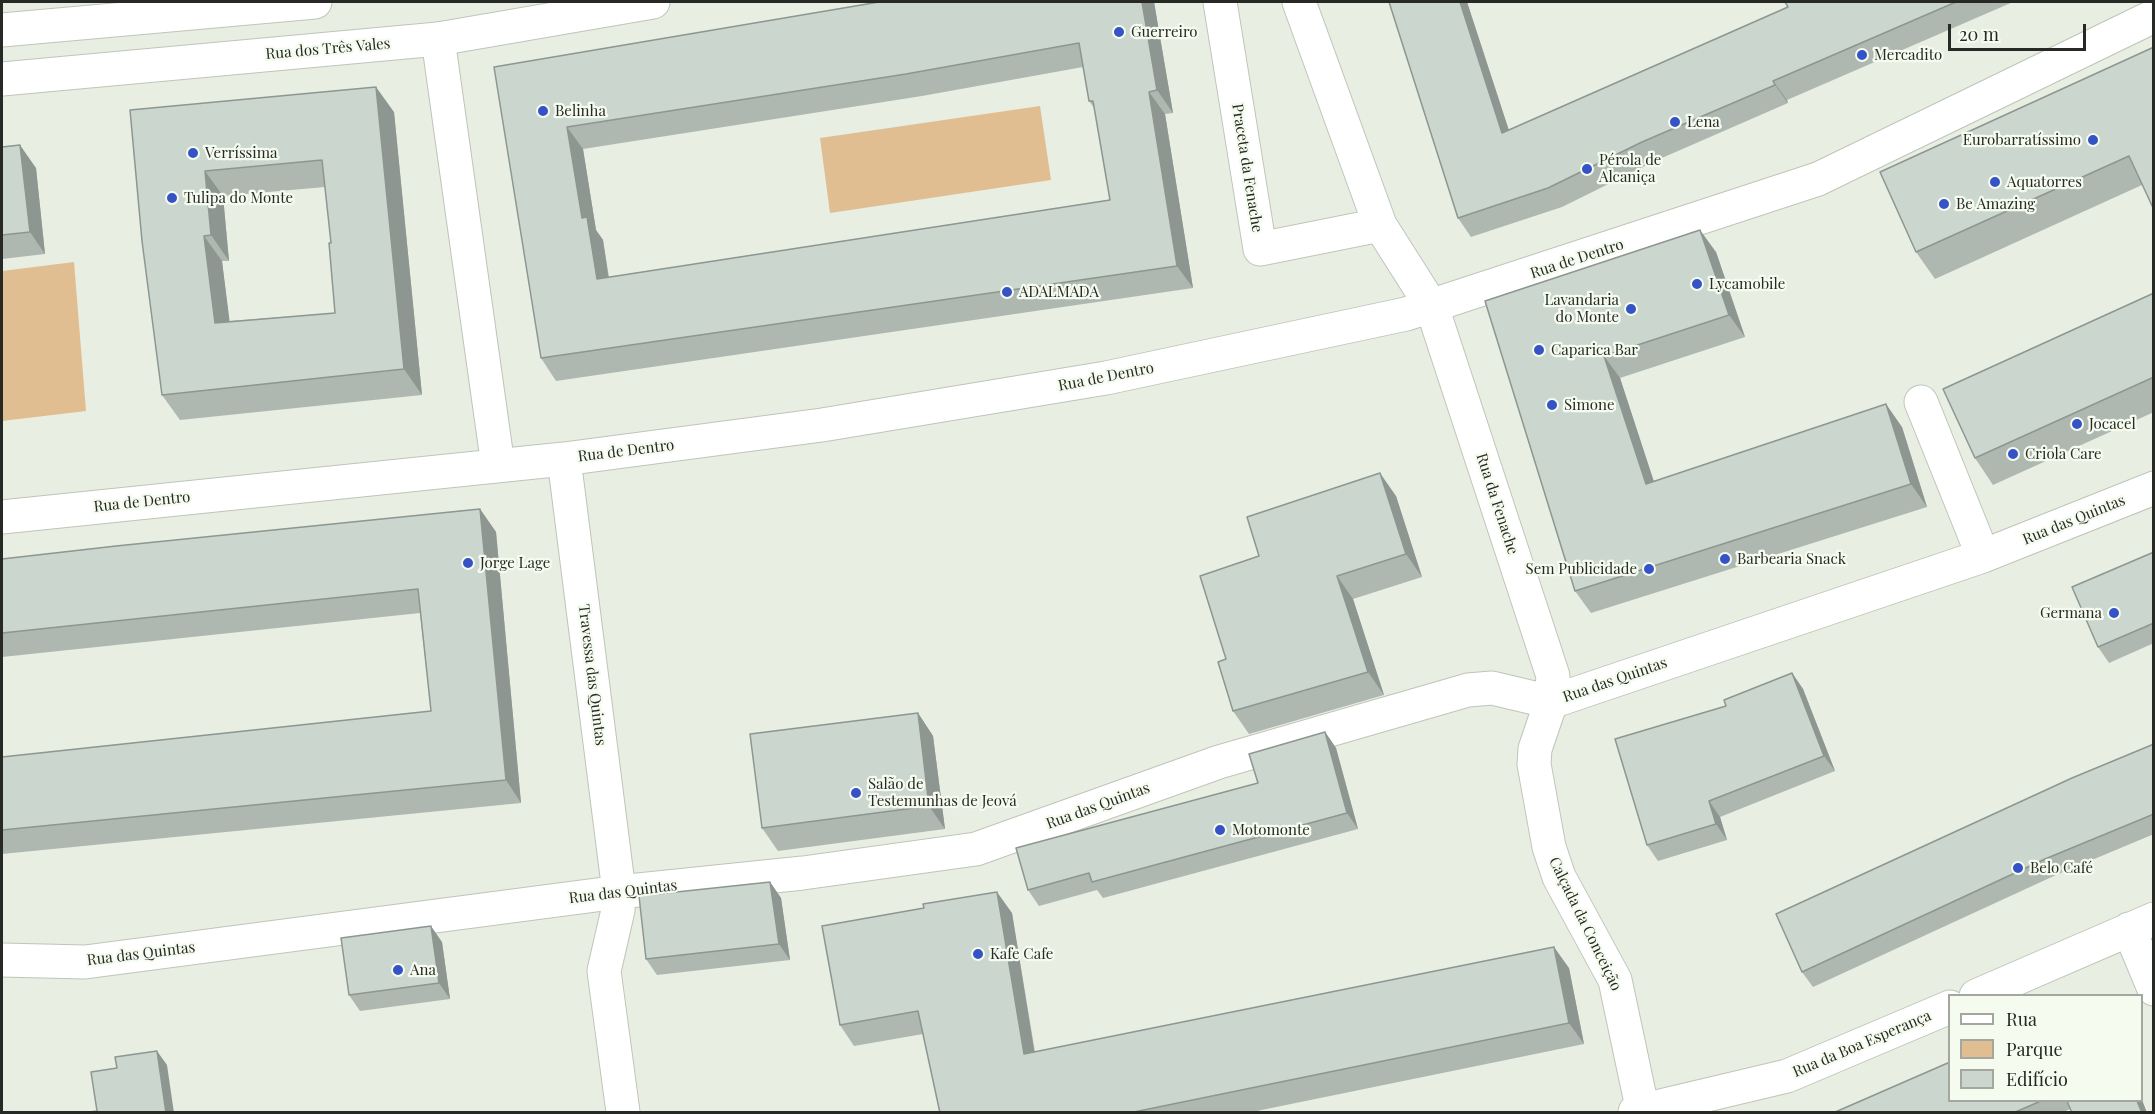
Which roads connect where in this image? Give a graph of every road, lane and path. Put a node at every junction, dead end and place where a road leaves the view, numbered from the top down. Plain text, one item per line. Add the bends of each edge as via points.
1 (315, 2) edge
2 (653, 2) edge
3 (1220, 2) edge
4 (1299, 2) edge
5 (2154, 16) edge
6 (2, 30) edge
7 (438, 39) junction
8 (2, 79) edge
9 (1380, 225) junction
10 (1432, 307) junction
11 (1922, 402) dead end
12 (564, 459) junction
13 (498, 466) junction
14 (2154, 488) edge
15 (2, 517) edge
16 (1983, 556) junction
17 (1551, 702) junction
18 (619, 892) junction
19 (2141, 924) edge
20 (2, 960) edge
21 (2154, 989) edge
22 (1981, 994) edge
23 (1948, 1008) edge
24 (1640, 1112) edge
25 (623, 1113) edge

1 - 6 street
2 - 7 street, Rua dos Três Vales
3 - 9 street, Praceta da Fenache via 1260,249
4 - 9 street
5 - 10 street, Rua de Dentro via 1818,179
7 - 8 street, Rua dos Três Vales
7 - 13 street
9 - 10 street
10 - 12 street, Rua de Dentro via 1106,378 822,425
10 - 17 street, Rua da Fenache via 1553,676
11 - 16 street
12 - 13 street, Rua de Dentro
12 - 18 street, Travessa das Quintas
13 - 15 street, Rua de Dentro
14 - 16 street, Rua das Quintas
16 - 17 street, Rua das Quintas
17 - 18 street, Rua das Quintas via 1492,688 1468,690 1219,762 976,849 803,873
17 - 24 street, Calçada da Conceição via 1534,764 1549,847 1559,877 1615,980
18 - 20 street, Rua das Quintas via 85,962
18 - 25 street, Travessa das Quintas via 604,971
19 - 21 street
19 - 22 street
23 - 24 street, Rua da Boa Esperança via 1803,1071

